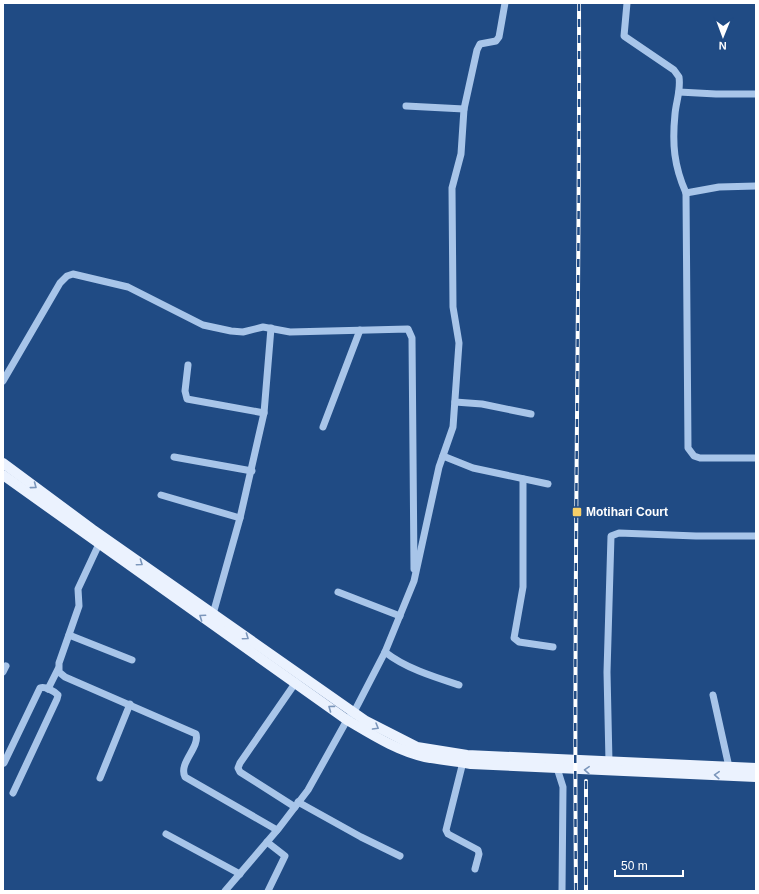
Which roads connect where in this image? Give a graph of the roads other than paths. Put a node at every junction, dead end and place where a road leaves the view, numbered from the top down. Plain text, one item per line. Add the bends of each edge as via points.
1 (504, 3) edge
2 (627, 3) edge
3 (679, 92) junction
4 (756, 94) edge
5 (406, 106) dead end
6 (464, 109) junction
7 (756, 186) edge
8 (686, 193) junction
9 (272, 328) junction
10 (360, 330) junction
11 (188, 365) dead end
12 (3, 381) edge
13 (455, 402) junction
14 (264, 412) junction
15 (531, 414) dead end
16 (323, 427) dead end
17 (443, 456) junction
18 (174, 457) dead end
19 (756, 458) edge
20 (3, 463) edge
21 (252, 471) junction
22 (3, 475) edge
23 (523, 479) junction
24 (548, 484) dead end
25 (161, 495) dead end
26 (240, 518) junction
27 (756, 536) edge
28 (99, 544) junction
29 (414, 581) junction
30 (338, 592) dead end
31 (213, 614) junction
32 (400, 616) junction
33 (69, 635) junction
34 (554, 648) dead end
35 (384, 652) junction
36 (132, 660) dead end
37 (58, 669) junction
38 (296, 682) junction
39 (459, 686) dead end
40 (48, 689) junction
41 (713, 695) dead end
42 (130, 704) junction
43 (350, 716) junction
44 (6, 753) edge
45 (463, 762) junction
46 (609, 762) junction
47 (4, 763) dead end
48 (729, 767) junction
49 (556, 768) junction
50 (756, 768) edge
51 (756, 777) edge
52 (100, 778) dead end
53 (13, 793) dead end
54 (297, 804) junction
55 (277, 830) junction
56 (166, 834) dead end
57 (267, 842) junction
58 (400, 856) dead end
59 (475, 869) dead end
60 (240, 874) junction
61 (226, 891) edge
62 (268, 891) edge
63 (562, 891) edge

1 - 6 street via 498,39 479,46
2 - 3 street via 624,36 678,74
3 - 4 street
3 - 8 street via 675,115 675,158 676,169
5 - 6 street
6 - 13 street via 461,154 452,195 453,307 459,343
7 - 8 street
8 - 19 street via 688,448 694,456 700,458
9 - 10 street via 290,332
9 - 12 street via 263,327 237,332 209,327 128,287 73,274 60,283
9 - 14 street
10 - 16 street
10 - 29 street via 404,328 412,334
11 - 14 street via 185,395 187,399
13 - 15 street via 482,404
13 - 17 street via 450,436
14 - 21 street
17 - 23 street via 473,468
17 - 29 street
18 - 21 street
20 -> 31 main road
21 - 26 street
22 - 28 main road
23 - 24 street
23 - 34 street via 523,586 514,638 519,642
25 - 26 street
26 - 31 street
27 - 46 street via 619,533 611,536
28 - 33 street via 78,589 80,604
38 -> 28 main road
29 - 32 street
30 - 32 street
31 -> 43 main road
32 - 35 street
33 - 36 street
33 - 37 street
35 - 39 street via 436,678
35 - 43 street
37 - 40 street
37 - 42 street via 66,677
43 -> 38 main road
38 - 54 street via 238,767 240,772
40 - 44 street via 41,688 38,691
40 - 53 street via 57,694 57,699
41 - 48 street
42 - 52 street
42 - 55 street via 196,734 183,771 185,777
43 - 45 main road via 371,734 410,753
43 -> 46 main road via 417,747 445,752
43 - 54 street via 308,790
44 - 47 street
45 - 49 main road
45 - 59 street via 446,830 448,834 478,850
46 - 48 main road
48 - 50 main road
51 -> 49 main road
49 - 63 street via 563,787
54 - 55 street
54 - 58 street
55 - 57 street
56 - 60 street
57 - 60 street
57 - 62 street via 285,856
60 - 61 street

